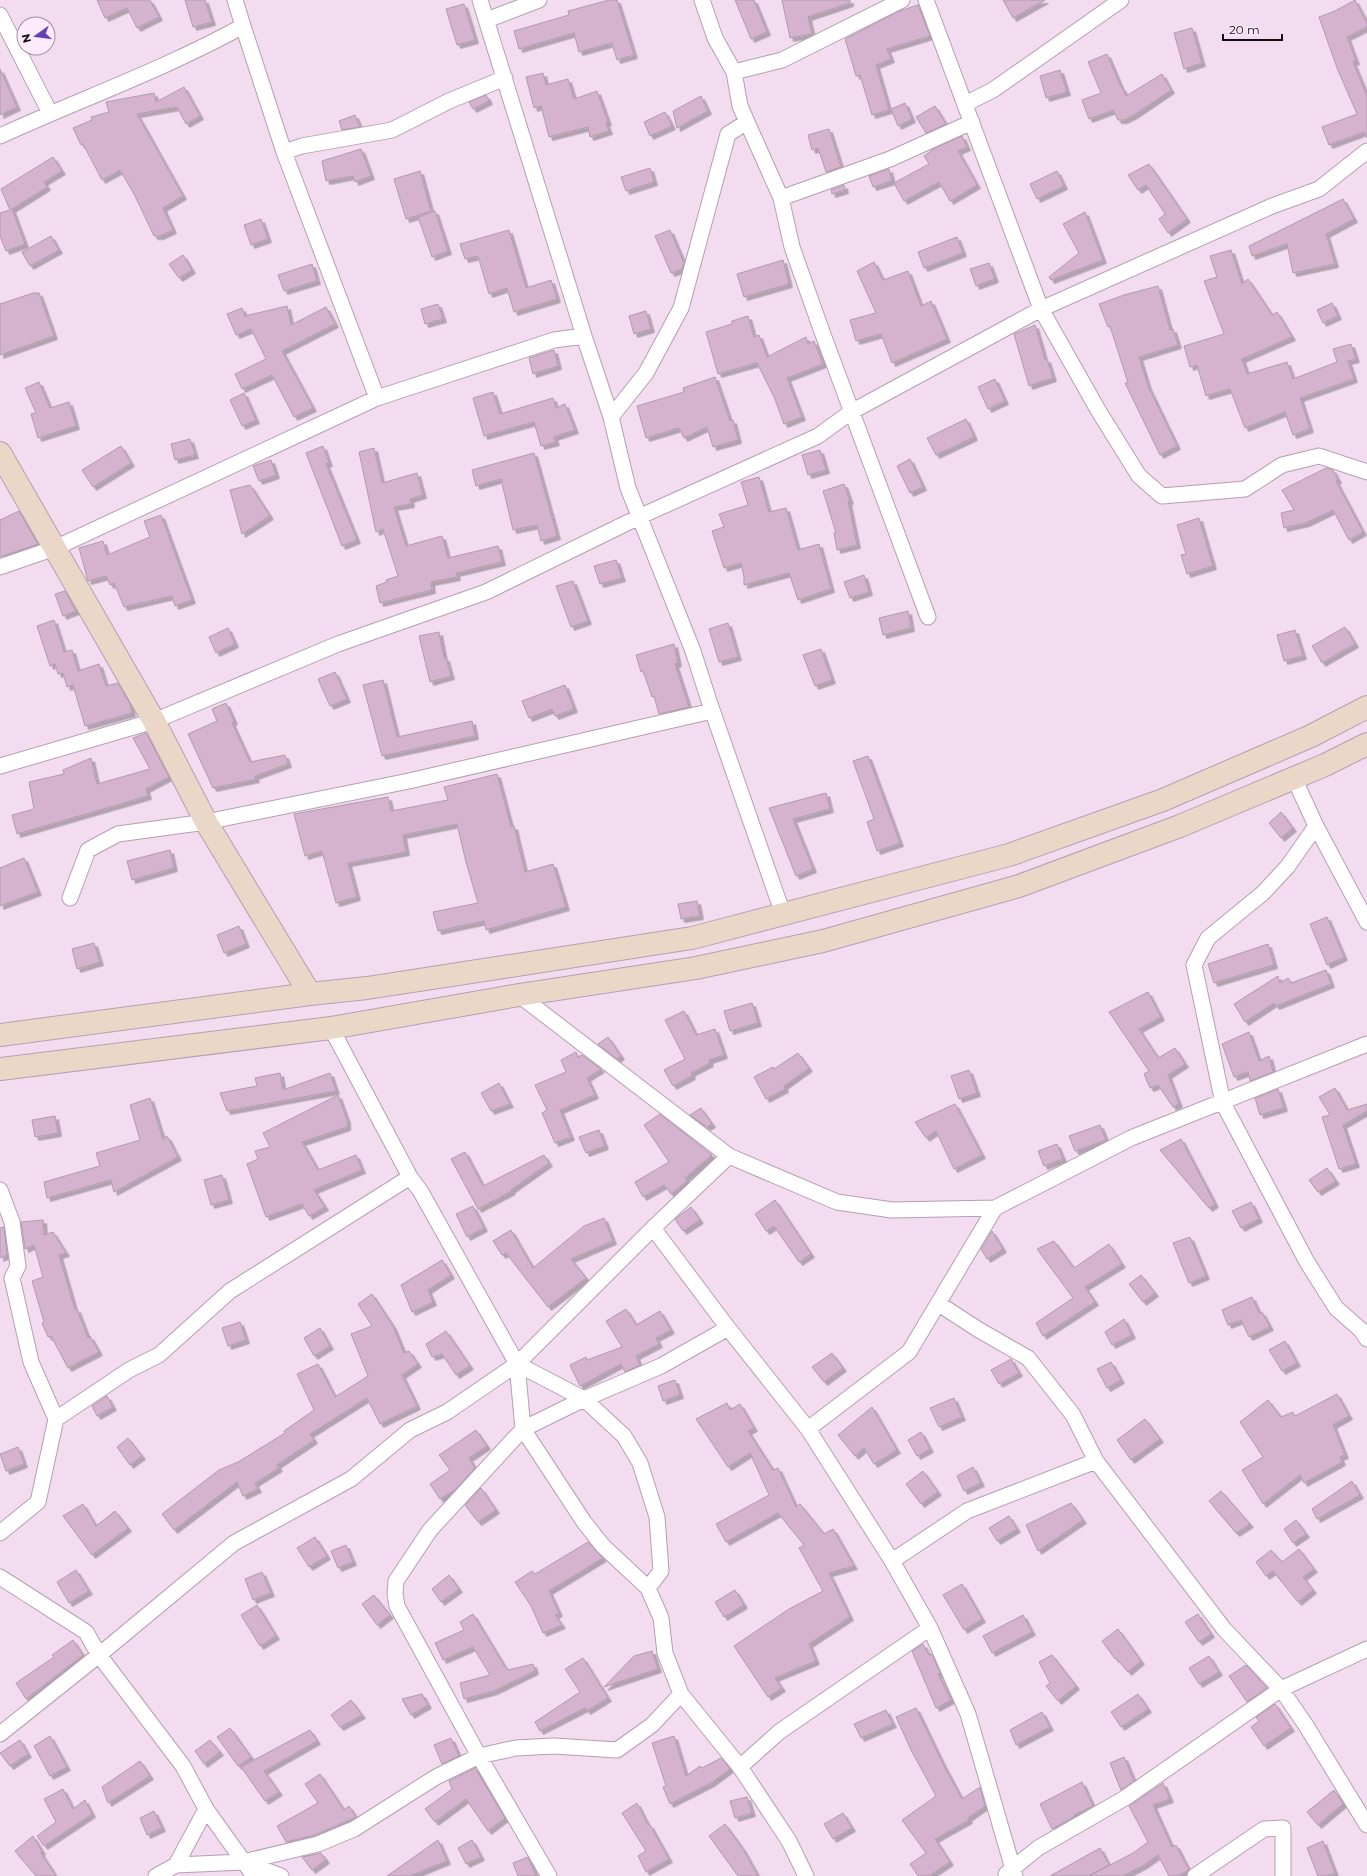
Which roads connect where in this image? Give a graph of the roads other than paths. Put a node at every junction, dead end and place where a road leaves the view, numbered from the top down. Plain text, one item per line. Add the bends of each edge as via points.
1 (235, 0) edge
2 (480, 0) edge
3 (539, 0) edge
4 (702, 0) edge
5 (902, 0) edge
6 (926, 0) edge
7 (1121, 0) edge
8 (0, 15) edge
9 (487, 20) junction
10 (243, 26) junction
11 (734, 72) junction
12 (505, 78) junction
13 (965, 104) junction
14 (50, 114) junction
15 (747, 122) junction
16 (972, 122) junction
17 (0, 136) edge
18 (1367, 151) edge
19 (284, 152) junction
20 (781, 198) junction
21 (1041, 309) junction
22 (584, 336) junction
23 (377, 398) junction
24 (850, 412) junction
25 (611, 417) junction
26 (0, 453) edge
27 (1367, 472) edge
28 (641, 516) junction
29 (55, 548) junction
30 (0, 567) edge
31 (928, 617) dead end
32 (1367, 707) edge
33 (712, 711) junction
34 (154, 721) junction
35 (1367, 744) edge
36 (0, 766) edge
37 (1294, 778) junction
38 (206, 822) junction
39 (1316, 826) junction
40 (70, 898) dead end
41 (783, 914) junction
42 (1367, 922) edge
43 (310, 994) junction
44 (519, 995) junction
45 (331, 1028) junction
46 (0, 1035) edge
47 (1367, 1044) edge
48 (0, 1069) edge
49 (1223, 1103) junction
50 (729, 1156) junction
51 (410, 1177) junction
52 (0, 1190) edge
53 (996, 1208) junction
54 (654, 1228) junction
55 (6, 1280) edge
56 (939, 1304) junction
57 (728, 1328) junction
58 (1365, 1331) edge
59 (517, 1364) junction
60 (584, 1399) junction
61 (56, 1419) junction
62 (523, 1429) junction
63 (808, 1429) junction
64 (1096, 1461) junction
65 (0, 1533) edge
66 (892, 1561) junction
67 (0, 1577) edge
68 (648, 1588) junction
69 (930, 1628) junction
70 (1367, 1649) edge
71 (99, 1656) junction
72 (1281, 1689) junction
73 (681, 1694) junction
74 (0, 1734) edge
75 (479, 1756) junction
76 (740, 1767) junction
77 (206, 1809) junction
78 (1367, 1825) edge
79 (243, 1862) junction
80 (176, 1865) junction
81 (1010, 1874) edge
82 (156, 1876) edge
83 (254, 1876) edge
84 (281, 1876) edge
85 (549, 1876) edge
86 (806, 1876) edge
87 (1195, 1876) edge
88 (1283, 1876) edge

1 - 10 street
2 - 9 street
3 - 9 street
4 - 11 street via 715,38
5 - 11 street via 782,60
6 - 13 street
7 - 13 street via 993,90
8 - 14 street
9 - 12 street
10 - 14 street via 145,75
10 - 19 street
11 - 15 street via 740,106
12 - 19 street via 449,101 392,130 302,146
12 - 22 street
13 - 16 street
14 - 17 street
15 - 20 street
15 - 25 street via 728,134 681,308 646,372
16 - 20 street via 890,159
16 - 21 street
18 - 21 street via 1319,188 1272,206
19 - 23 street
20 - 24 street via 792,247
21 - 24 street
21 - 27 street via 1139,476 1162,496 1245,489 1282,465 1319,456
22 - 23 street via 554,340
22 - 25 street
23 - 29 street
24 - 28 street via 818,436
24 - 31 street
25 - 28 street via 628,488
26 - 29 main road
28 - 33 street via 693,651
28 - 34 street via 486,592 338,644
29 - 30 street
29 - 34 main road
32 - 41 main road via 1311,736 1142,808 1009,855
33 - 38 street via 409,781
33 - 41 street
34 - 36 street
34 - 38 main road
35 - 37 main road
37 - 39 street
37 - 44 main road via 1180,826 1019,886 830,939 696,968
38 - 40 street via 118,834 88,850
38 - 43 main road
39 - 42 street
39 - 49 street via 1288,866 1263,893 1208,938 1194,965
41 - 43 main road via 692,938 367,988
43 - 46 main road
44 - 45 main road
44 - 50 street
45 - 48 main road
45 - 51 street
47 - 49 street
49 - 53 street via 1131,1138
49 - 58 street via 1307,1262 1336,1308
50 - 53 street via 837,1202 892,1210
50 - 54 street
51 - 59 street via 425,1199
51 - 61 street via 230,1291 159,1355 129,1370
52 - 55 street via 12,1222 18,1266
53 - 56 street
54 - 57 street
54 - 59 street
55 - 61 street via 31,1362
56 - 63 street via 909,1352
56 - 64 street via 1028,1358 1073,1415
57 - 60 street via 661,1366
57 - 63 street
59 - 60 street
59 - 62 street
59 - 71 street via 448,1412 410,1430 351,1479 234,1543
60 - 62 street
60 - 68 street via 624,1436 640,1463 657,1517 660,1553 661,1572
61 - 65 street via 38,1502
62 - 68 street via 584,1522 603,1546
62 - 75 street via 430,1530 396,1581 394,1594 397,1606
63 - 66 street
64 - 66 street via 967,1511
64 - 72 street via 1224,1629
66 - 69 street
67 - 71 street via 86,1632
68 - 73 street via 661,1618 665,1653
69 - 76 street via 779,1732
69 - 81 street via 968,1714
70 - 72 street
71 - 74 street
71 - 77 street via 183,1766
72 - 78 street
72 - 81 street via 1125,1798 1038,1848
73 - 75 street via 652,1725 616,1750 554,1746 516,1748
73 - 76 street
75 - 79 street via 436,1778 354,1829 318,1844
75 - 85 street
76 - 86 street via 789,1841
77 - 79 street
77 - 80 street
79 - 80 street
79 - 83 street
79 - 84 street
80 - 82 street
87 - 88 street via 1264,1829 1283,1828

